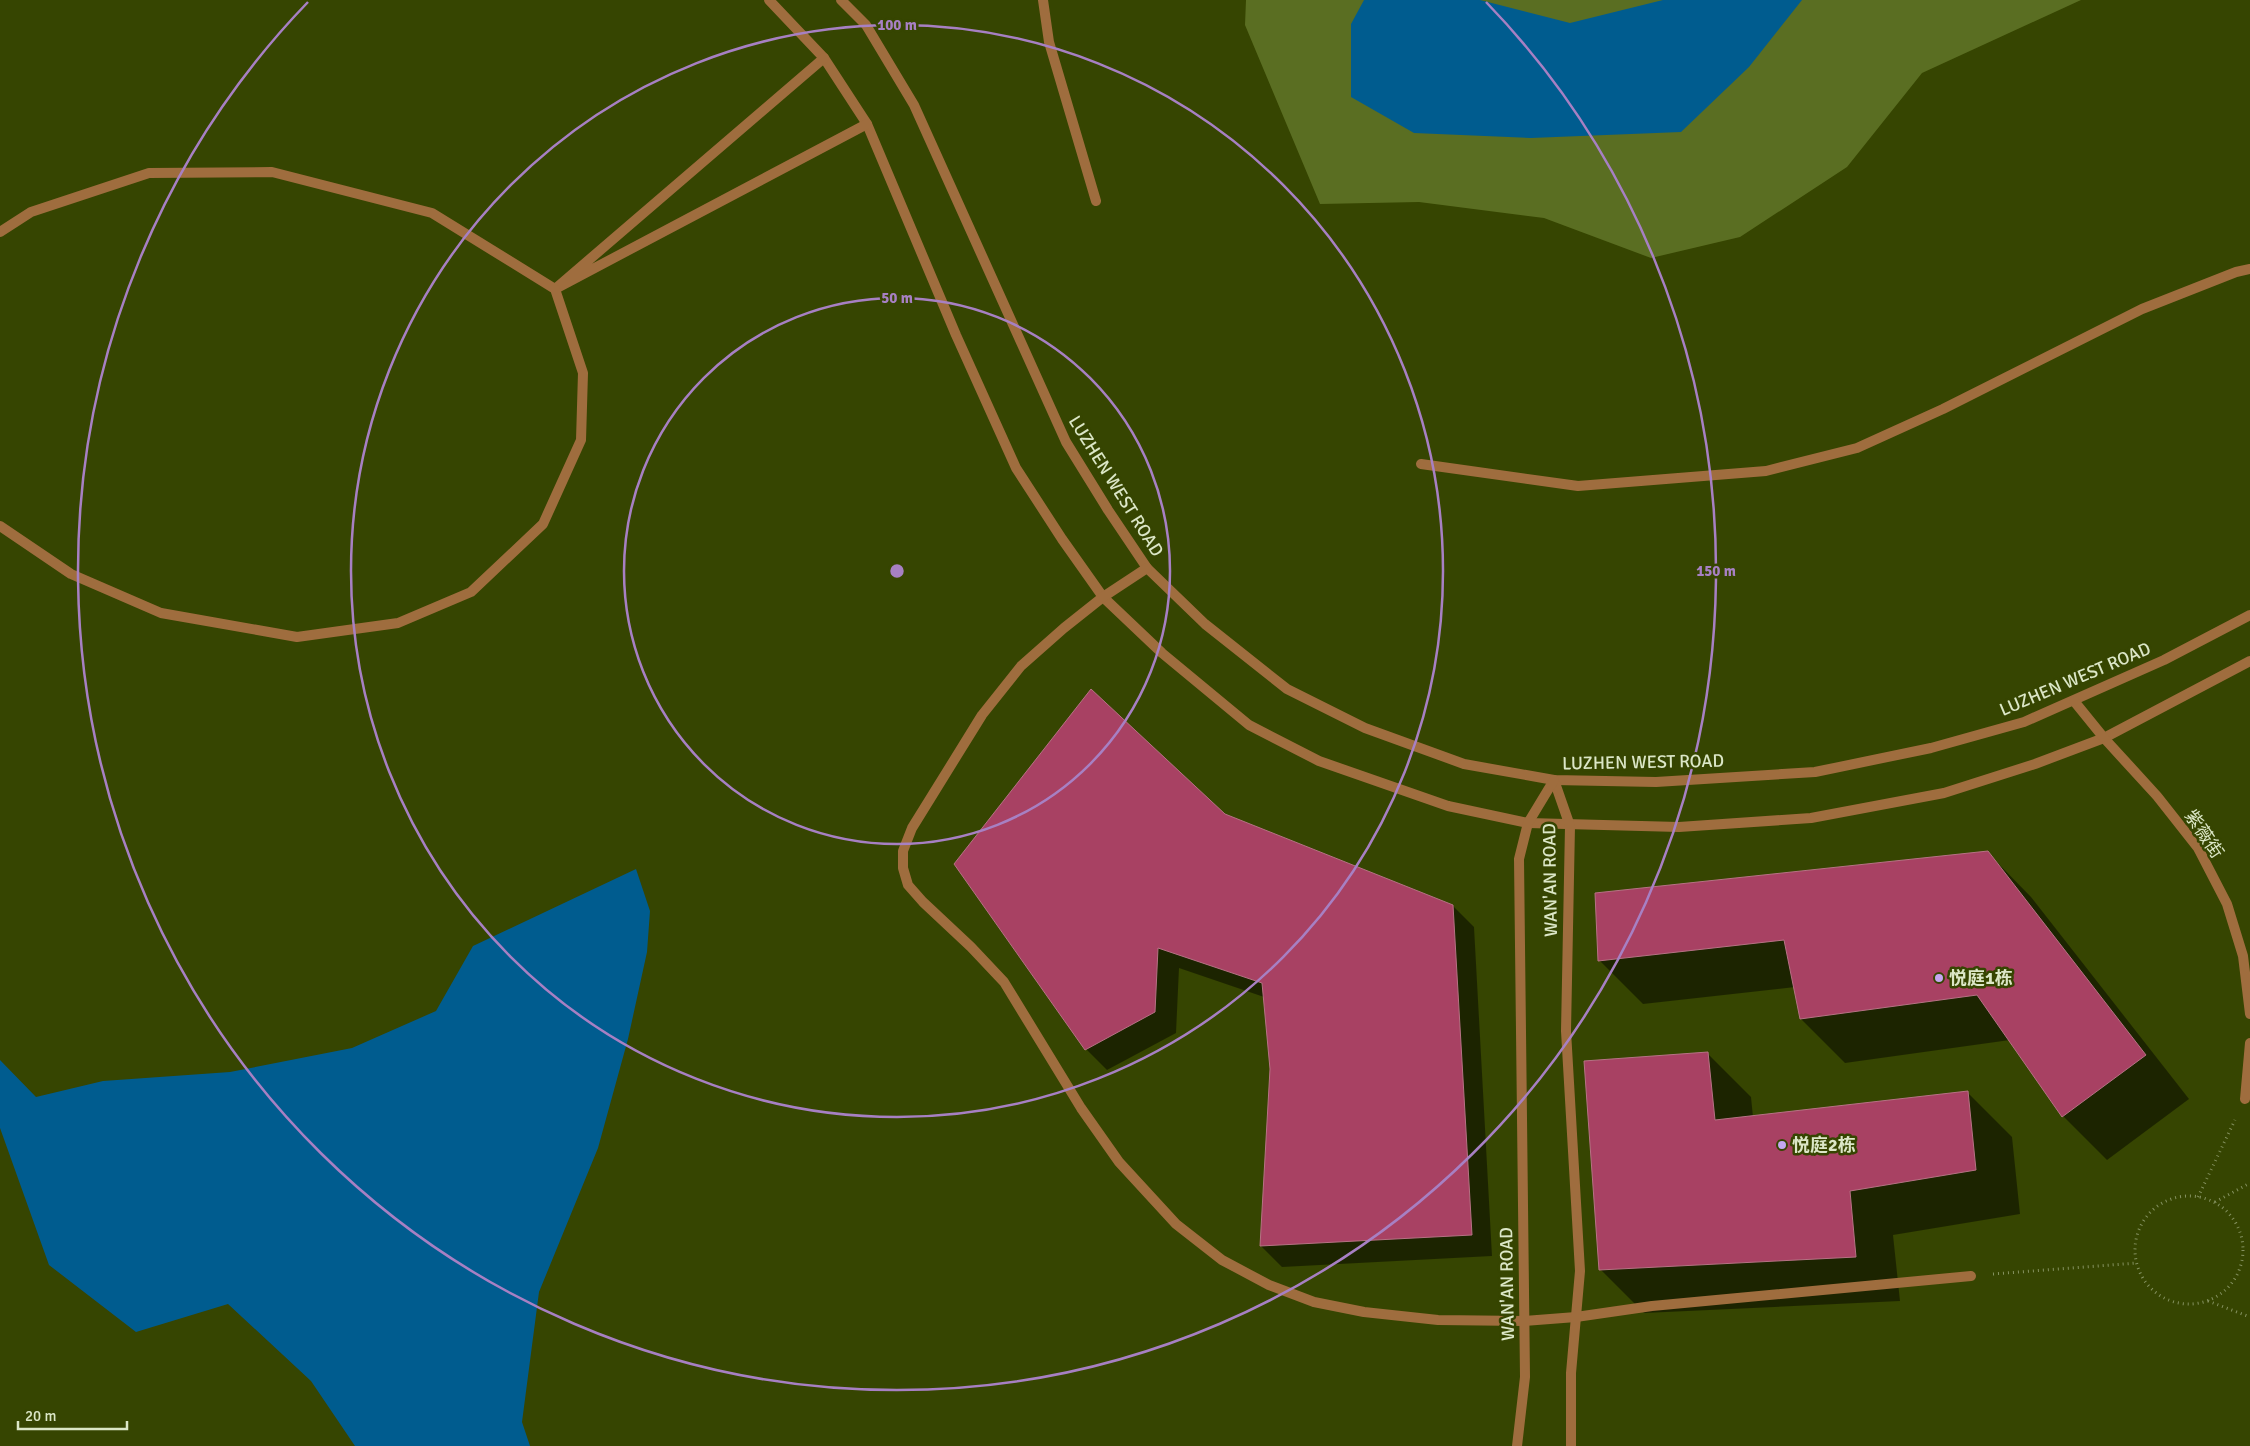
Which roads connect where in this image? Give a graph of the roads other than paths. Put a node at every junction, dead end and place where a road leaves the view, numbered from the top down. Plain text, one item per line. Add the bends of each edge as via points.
1 (769, 0) edge
2 (842, 0) edge
3 (1043, 0) edge
4 (824, 58) junction
5 (866, 124) junction
6 (1096, 201) dead end
7 (0, 232) edge
8 (2250, 269) edge
9 (555, 289) junction
10 (1421, 464) dead end
11 (0, 526) edge
12 (1147, 568) junction
13 (1103, 597) junction
14 (2250, 616) edge
15 (2250, 661) edge
16 (2074, 701) junction
17 (2104, 738) junction
18 (1554, 780) junction
19 (1528, 823) junction
20 (1570, 826) junction
21 (2250, 1014) edge
22 (2250, 1043) edge
23 (2245, 1099) road end
24 (1971, 1276) road end
25 (1576, 1316) junction
26 (1524, 1320) junction
27 (1516, 1446) edge
28 (1571, 1446) edge

1 - 4 street
2 - 12 street, LUZHEN WEST ROAD via 866,25 914,105 1066,442
3 - 6 street via 1049,42
4 - 5 street
4 - 9 street
5 - 9 street
5 - 13 street via 1016,468
7 - 9 street via 31,212 149,173 272,172 432,213
8 - 10 street via 2142,309 1943,409 1857,448 1766,472 1578,486
9 - 11 street via 583,373 581,440 543,524 471,592 398,623 298,637 161,613 71,574
12 - 13 street
12 - 18 street, LUZHEN WEST ROAD via 1205,624 1287,689 1365,728 1464,764
13 - 19 street via 1162,653 1249,726 1319,761 1393,787 1448,806
13 - 26 street via 1021,666 982,715 912,828 903,851 908,885 1004,982 1081,1108 1119,1162 1176,1224 1222,1260 1269,1285 1314,1302 1364,1312 1438,1320
14 - 16 street, LUZHEN WEST ROAD
15 - 17 street
16 - 17 street, 紫薇街
16 - 18 street, LUZHEN WEST ROAD via 2024,722 1932,748 1815,772 1656,782
17 - 20 street via 1944,793 1810,818 1679,827
17 - 21 street, 紫薇街 via 2157,796 2198,848 2227,904 2243,956
18 - 19 street, WAN'AN ROAD
18 - 20 street, WAN'AN ROAD
19 - 20 street
19 - 26 street, WAN'AN ROAD via 1519,860
20 - 25 street, WAN'AN ROAD via 1566,1031 1580,1271
22 - 23 street
24 - 25 street
25 - 26 street
25 - 28 street, WAN'AN ROAD via 1571,1374
26 - 27 street, WAN'AN ROAD via 1525,1377

